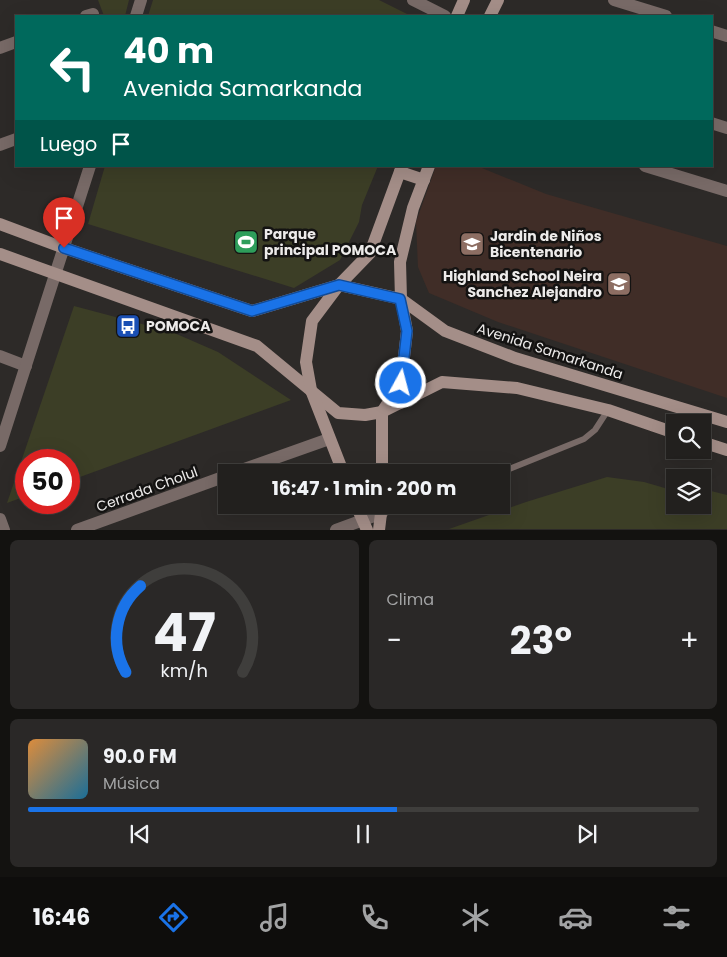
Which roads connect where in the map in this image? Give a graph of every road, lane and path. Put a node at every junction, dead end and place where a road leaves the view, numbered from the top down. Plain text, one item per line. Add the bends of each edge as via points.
1 (140, 0) edge
2 (413, 0) edge
3 (464, 0) edge
4 (498, 0) edge
5 (614, 0) edge
6 (136, 15) edge
7 (443, 15) edge
8 (457, 15) edge
9 (490, 15) edge
10 (663, 15) edge
11 (713, 32) edge
12 (727, 36) edge
13 (15, 42) edge
14 (0, 48) edge
15 (713, 124) edge
16 (727, 128) edge
17 (15, 139) edge
18 (0, 145) edge
19 (90, 167) edge
20 (429, 167) edge
21 (648, 167) edge
22 (401, 169) edge
23 (424, 180) junction
24 (727, 191) edge
25 (0, 224) edge
26 (64, 248) junction
27 (0, 254) edge
28 (56, 274) junction
29 (339, 285) junction
30 (400, 299) junction
31 (0, 356) edge
32 (26, 366) junction
33 (311, 390) junction
34 (608, 410) junction
35 (382, 412) junction
36 (727, 422) edge
37 (666, 430) edge
38 (329, 439) junction
39 (711, 445) edge
40 (0, 446) edge
41 (727, 450) edge
42 (259, 464) edge
43 (340, 464) edge
44 (382, 464) edge
45 (510, 469) edge
46 (218, 479) edge
47 (376, 514) edge
48 (381, 514) edge
49 (0, 519) edge
50 (364, 525) edge
51 (4, 530) edge
52 (77, 530) edge
53 (336, 530) edge
54 (379, 530) edge

1 - 6 street
2 - 7 street
3 - 8 main road
4 - 9 main road
5 - 10 street
11 - 12 street
13 - 14 street
15 - 16 street
17 - 18 street
19 - 26 street
20 - 23 main road
21 - 24 street
22 - 23 main road
22 - 29 main road via 370,253
23 - 30 main road via 413,208 400,262
25 - 26 main road, Avenida Samarkanda
26 - 28 street
26 - 29 main road, Avenida Samarkanda via 252,311
27 - 28 main road
28 - 32 street
28 - 33 main road via 257,346
29 - 30 main road, Avenida Samarkanda
29 - 33 main road via 312,320 306,362
30 - 35 main road via 407,331 401,383
30 - 36 main road, Avenida Samarkanda via 445,331 515,358
31 - 32 street
32 - 40 street
33 - 35 main road via 338,413 365,415
33 - 38 main road
34 - 35 main road via 517,388 442,382
34 - 37 main road
34 - 45 lane via 595,430 584,439
35 - 44 main road
38 - 42 street
38 - 43 main road
39 - 41 main road
46 - 52 street, Cerrada Cholul
47 - 50 street
48 - 54 main road
49 - 51 street
50 - 53 street

